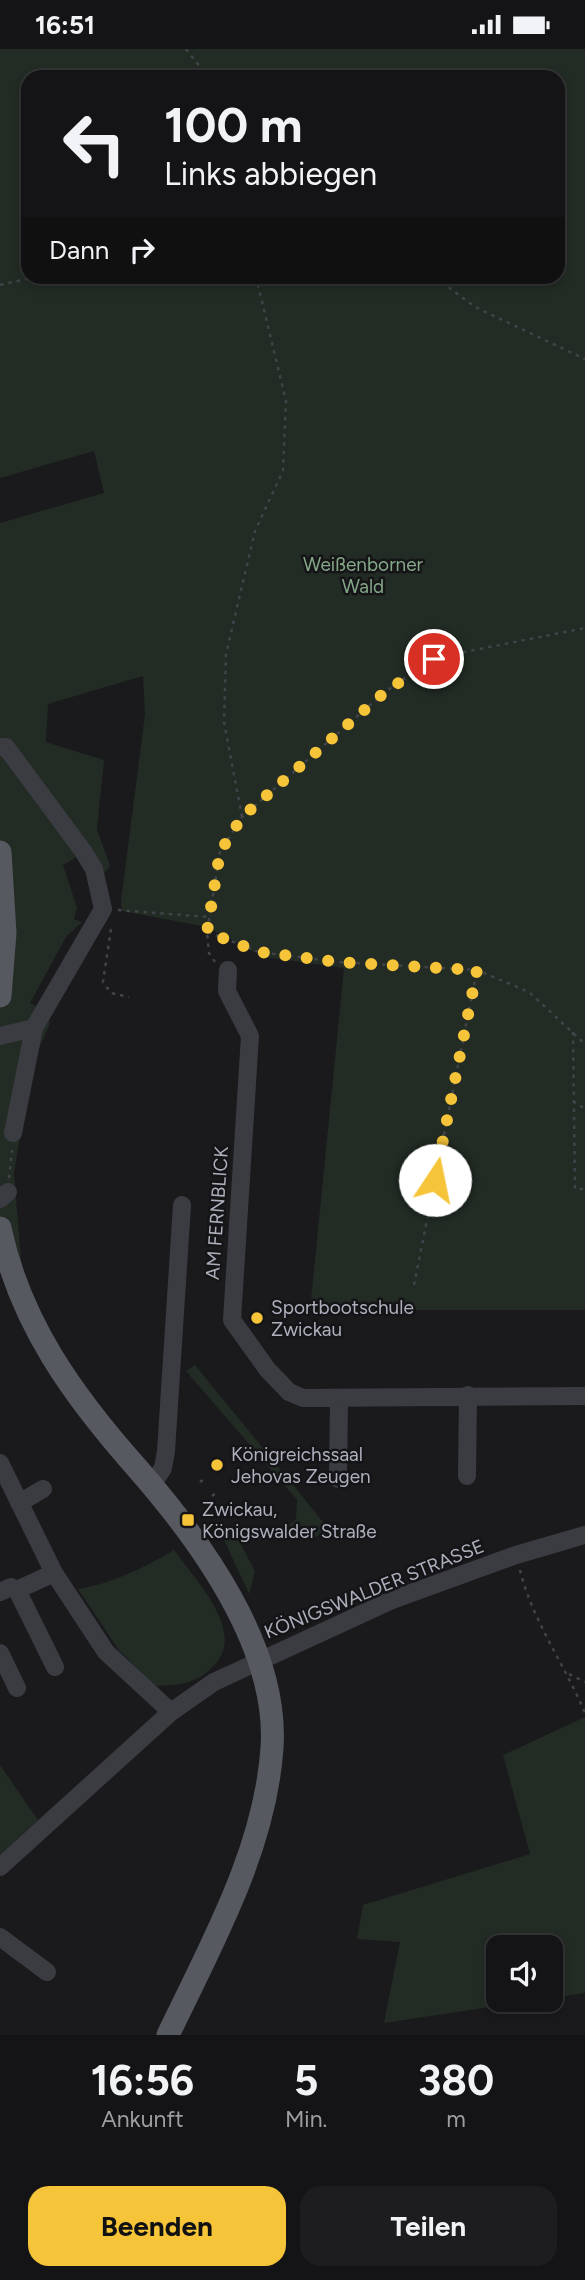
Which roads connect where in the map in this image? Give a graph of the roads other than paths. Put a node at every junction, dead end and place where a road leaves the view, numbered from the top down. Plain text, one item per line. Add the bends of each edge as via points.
1 (2, 744) edge
2 (0, 852) edge
3 (228, 975) road end
4 (0, 996) edge
5 (34, 1028) junction
6 (0, 1036) edge
7 (13, 1133) road end
8 (182, 1205) dead end
9 (0, 1228) edge
10 (468, 1395) junction
11 (585, 1396) edge
12 (339, 1399) junction
13 (0, 1463) edge
14 (467, 1476) dead end
15 (338, 1479) dead end
16 (152, 1485) junction
17 (43, 1489) dead end
18 (19, 1503) junction
19 (585, 1535) edge
20 (54, 1573) junction
21 (8, 1591) edge
22 (0, 1653) edge
23 (259, 1659) junction
24 (55, 1667) dead end
25 (17, 1688) dead end
26 (171, 1712) junction
27 (0, 1867) edge
28 (0, 1937) edge
29 (47, 1972) dead end
30 (167, 2035) edge

1 - 5 street via 94,869 103,909
2 - 4 main road via 5,933
3 - 12 street, AM FERNBLICK via 227,991 250,1035 232,1320 289,1392 303,1398
5 - 6 street
5 - 7 street
8 - 16 street via 166,1451 163,1468
9 - 16 main road via 16,1287 50,1356 94,1419
10 - 11 street, AM FERNBLICK
10 - 12 street, AM FERNBLICK
10 - 14 street
12 - 15 street
13 - 18 street
16 - 23 main road via 234,1604
17 - 18 street
18 - 20 street
19 - 23 street, KÖNIGSWALDER STRASSE via 392,1600
20 - 21 street
20 - 26 street via 106,1652
21 - 24 street
22 - 25 street
23 - 26 street, KÖNIGSWALDER STRASSE via 214,1682
23 - 30 main road via 272,1745 269,1778 236,1888
26 - 27 street, KÖNIGSWALDER STRASSE
28 - 29 street

